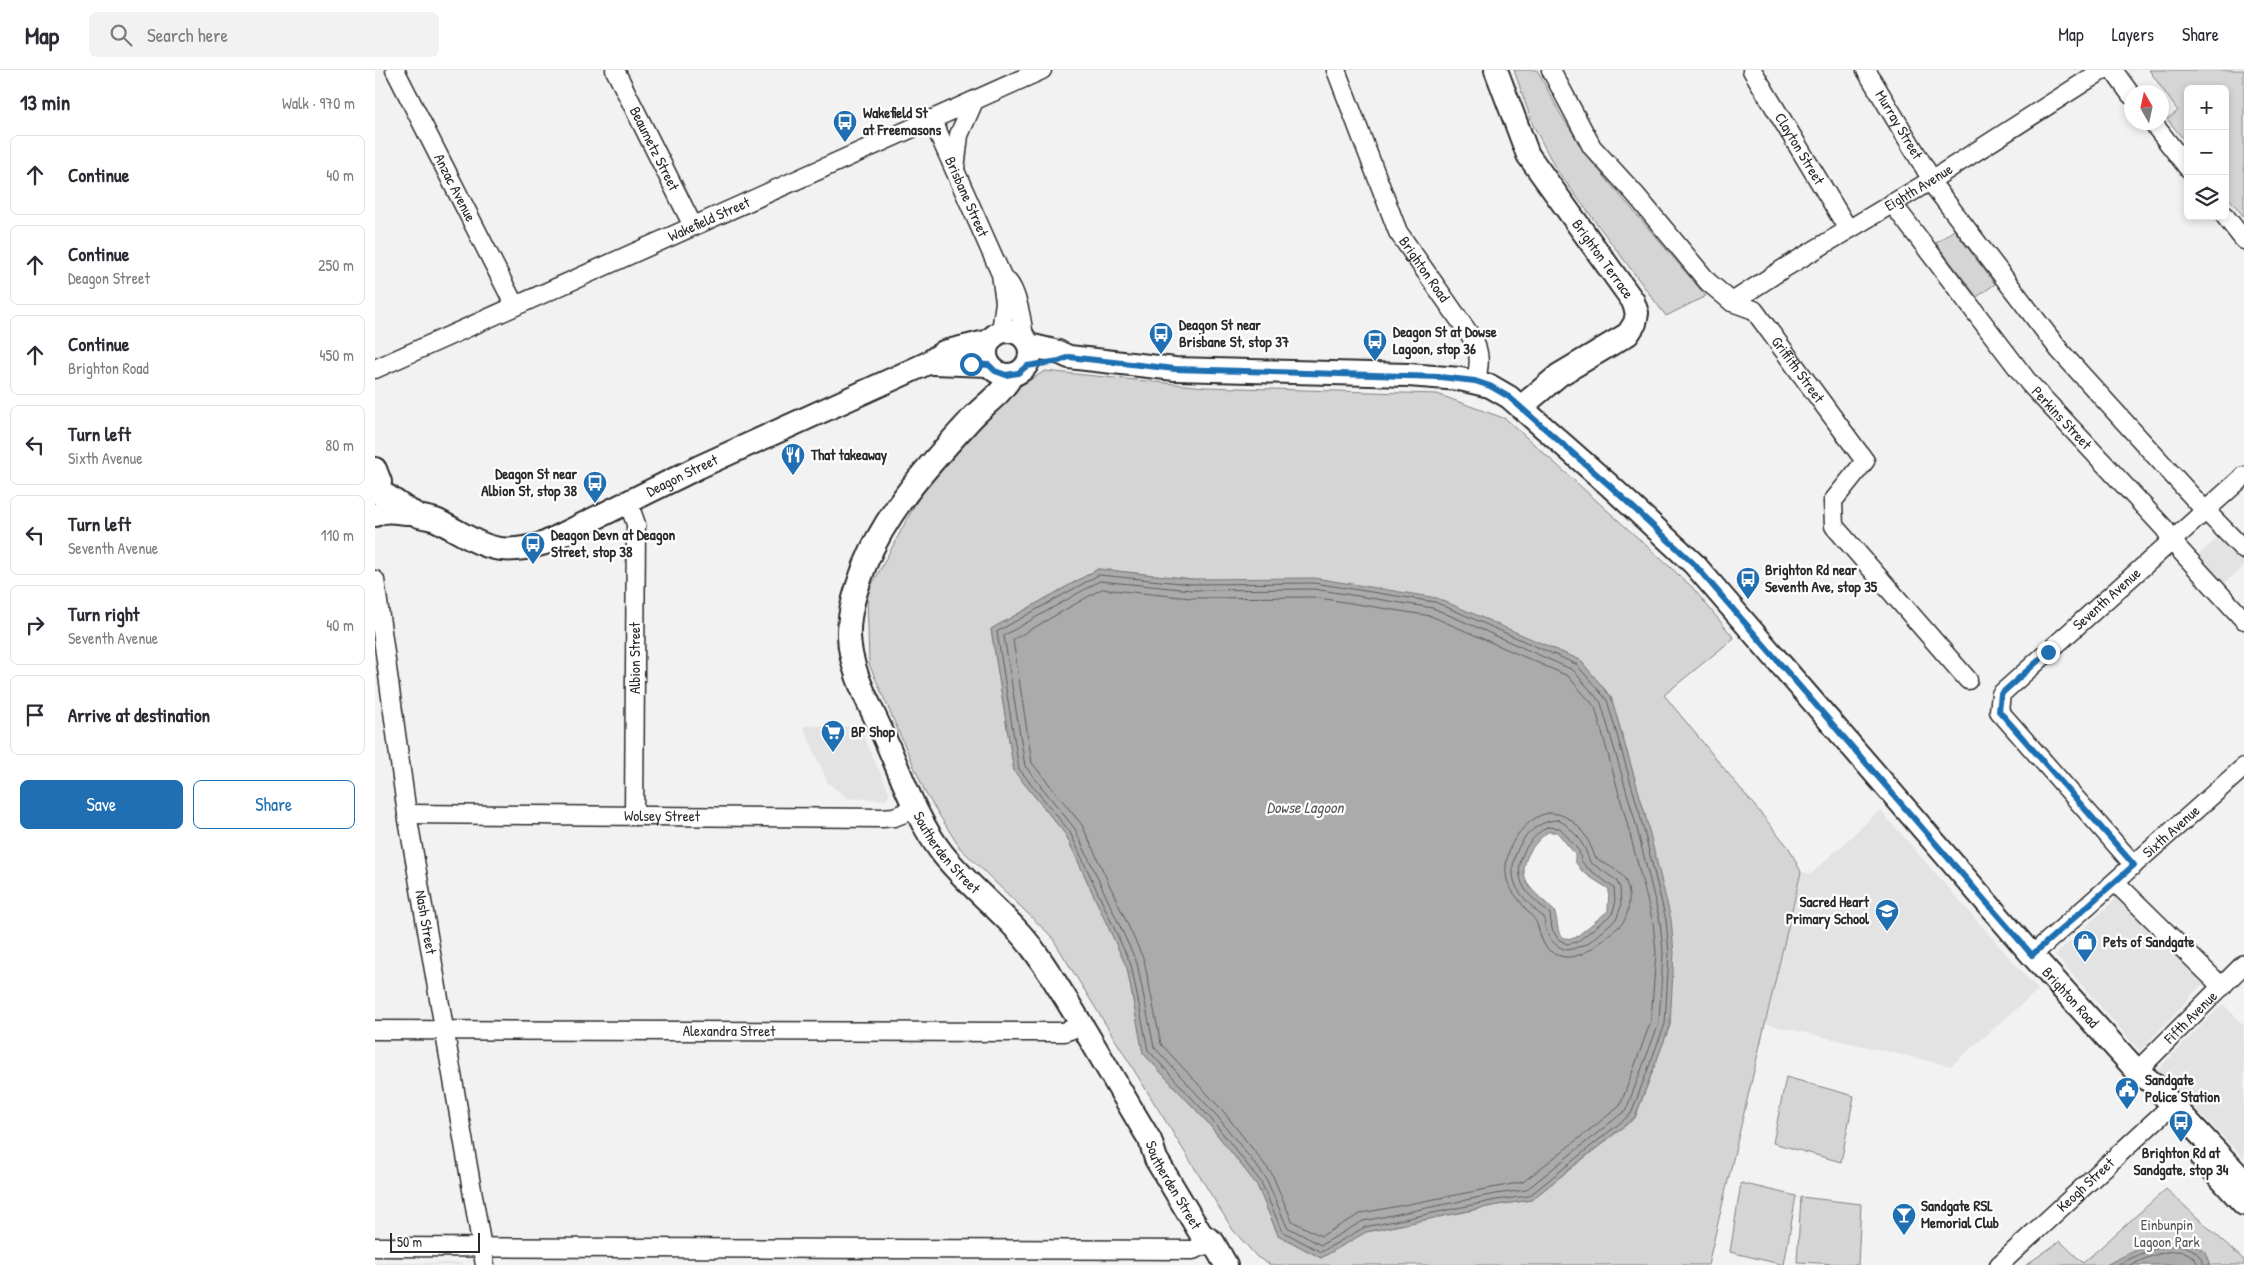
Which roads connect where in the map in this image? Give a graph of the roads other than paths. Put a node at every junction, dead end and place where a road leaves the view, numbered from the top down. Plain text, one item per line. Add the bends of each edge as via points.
1 (395, 70) edge
2 (615, 70) edge
3 (1043, 70) edge
4 (1336, 70) edge
5 (1496, 70) edge
6 (1551, 70) edge
7 (1752, 70) edge
8 (1866, 70) edge
9 (2103, 70) edge
10 (2113, 70) edge
11 (2124, 85) edge
12 (974, 101) junction
13 (932, 119) junction
14 (2158, 130) edge
15 (2184, 163) edge
16 (955, 169) junction
17 (1930, 181) junction
18 (1892, 203) junction
19 (2228, 220) edge
20 (693, 226) junction
21 (1848, 229) junction
22 (2244, 240) edge
23 (1001, 274) junction
24 (1732, 302) junction
25 (515, 306) junction
26 (996, 336) junction
27 (1023, 356) junction
28 (928, 363) junction
29 (990, 366) junction
30 (375, 369) edge
31 (1475, 381) junction
32 (1521, 407) junction
33 (975, 414) junction
34 (2244, 476) edge
35 (376, 484) edge
36 (628, 502) junction
37 (2206, 510) junction
38 (415, 513) junction
39 (375, 515) edge
40 (436, 520) junction
41 (2173, 540) junction
42 (2244, 550) edge
43 (375, 580) edge
44 (377, 614) edge
45 (2244, 620) edge
46 (1968, 680) dead end
47 (2244, 767) edge
48 (915, 809) junction
49 (407, 814) junction
50 (634, 816) junction
51 (2134, 865) junction
52 (2115, 882) junction
53 (2032, 955) junction
54 (2244, 964) edge
55 (2222, 986) junction
56 (1081, 1026) junction
57 (375, 1030) edge
58 (444, 1031) junction
59 (2137, 1071) junction
60 (2168, 1109) junction
61 (2244, 1181) edge
62 (2244, 1204) edge
63 (1213, 1242) junction
64 (375, 1247) edge
65 (481, 1247) junction
66 (485, 1265) edge
67 (1226, 1265) edge
68 (1999, 1265) edge

1 - 25 street, Anzac Avenue
2 - 20 street, Beaumetz Street
3 - 12 street, Wakefield Street
4 - 31 street, Brighton Road via 1398,232 1475,342 1479,352
5 - 32 main road, Brighton Terrace via 1529,155 1633,301 1637,313 1628,334 1559,375
6 - 24 street, Griffith Street via 1592,147 1708,282
7 - 21 street, Clayton Street
8 - 17 street, Murray Street
9 - 17 street, Eighth Avenue
10 - 11 street
12 - 13 street, Wakefield Street
12 - 16 street via 959,135
13 - 16 street, Brisbane Street
13 - 20 street, Wakefield Street
14 - 15 street
16 - 23 street, Brisbane Street
17 - 18 street, Eighth Avenue
17 - 37 street via 2060,350
18 - 21 street, Eighth Avenue
18 - 41 street, Perkins Street via 2029,383
19 - 22 street
20 - 25 street, Wakefield Street
21 - 24 street, Eighth Avenue
23 - 26 street, Brisbane Street via 1005,302
23 - 27 street, Brisbane Street via 1017,297
24 - 46 street, Griffith Street via 1754,310 1865,461 1833,501 1834,526
25 - 30 street, Wakefield Street
26 - 27 main road via 1013,332
26 - 28 main road, Deagon Street via 944,352
26 - 29 main road via 986,352
27 - 29 main road via 1000,374
27 - 31 main road via 1058,352 1069,357 1175,369 1408,375
27 - 33 main road, Southerden Street via 1007,385
28 - 29 main road, Deagon Street
28 - 36 main road, Deagon Street
29 - 33 main road, Southerden Street via 983,398
31 - 32 main road, Brighton Road via 1490,386
32 - 53 main road, Brighton Road via 1694,564
33 - 48 main road, Southerden Street via 915,480 877,538 851,606 850,652 865,696
34 - 37 street, Seventh Avenue
35 - 38 main road, Deagon Street
35 - 39 street
35 - 40 main road, Deagon Street via 388,481 427,507
36 - 40 main road, Deagon Street via 545,543 510,550 478,544
36 - 50 street, Albion Street via 636,524
37 - 41 street, Seventh Avenue
37 - 42 street
38 - 39 main road via 389,510
38 - 40 main road, Deagon Street
41 - 45 street, Perkins Street
41 - 51 street, Seventh Avenue via 2001,694 1999,711
43 - 44 street, Nash Street
44 - 49 street, Nash Street
47 - 51 street, Sixth Avenue
48 - 50 street, Wolsey Street via 882,818
48 - 56 main road, Southerden Street via 941,852 1038,956
49 - 50 street, Wolsey Street
49 - 58 street, Nash Street
51 - 52 street, Sixth Avenue
52 - 53 street, Sixth Avenue
52 - 55 street
53 - 59 main road, Brighton Road
54 - 55 street, Fifth Avenue
55 - 59 street, Fifth Avenue
56 - 58 street, Alexandra Street via 1064,1032
56 - 63 main road, Southerden Street via 1150,1140 1156,1159 1201,1234
57 - 58 street, Alexandra Street
58 - 65 street, Nash Street
59 - 60 main road, Brighton Road
60 - 61 main road, Brighton Road
60 - 62 main road, Brighton Road via 2208,1166
60 - 68 street, Keogh Street
63 - 65 street via 1193,1250
63 - 67 main road, Southerden Street
64 - 65 street
65 - 66 street, Nash Street

